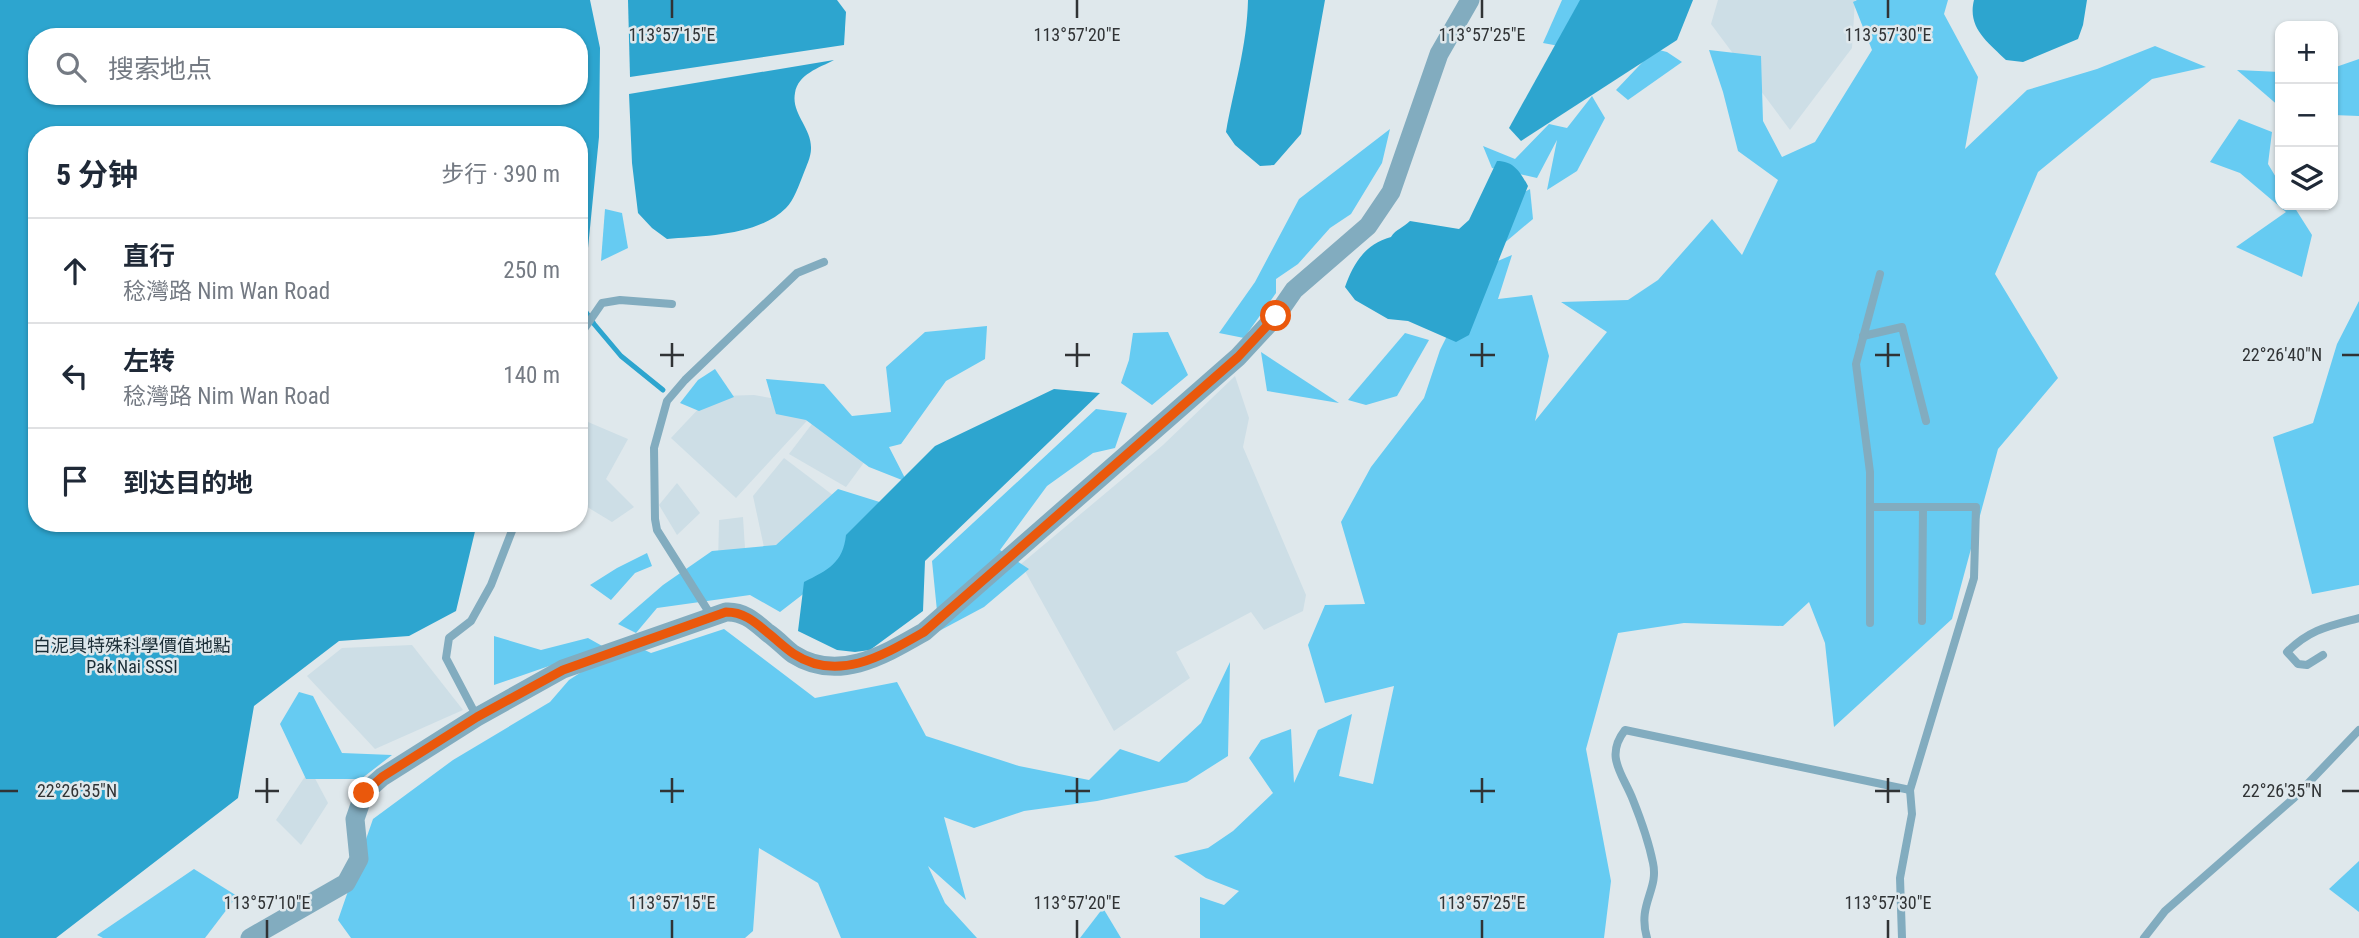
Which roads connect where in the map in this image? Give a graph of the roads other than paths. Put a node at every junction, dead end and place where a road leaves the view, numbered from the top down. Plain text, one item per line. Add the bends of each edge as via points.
1 (1469, 0) edge
2 (824, 262) dead end
3 (1880, 274) dead end
4 (672, 304) dead end
5 (588, 323) edge
6 (1864, 336) junction
7 (1926, 421) dead end
8 (1870, 507) junction
9 (1923, 507) junction
10 (512, 532) edge
11 (712, 617) junction
12 (2359, 618) edge
13 (1922, 621) dead end
14 (1871, 623) dead end
15 (2323, 655) dead end
16 (477, 717) junction
17 (2359, 730) edge
18 (1910, 790) junction
19 (250, 938) edge
20 (1647, 938) edge
21 (1902, 938) edge
22 (2144, 938) edge

1 - 11 street via 1439,54 1391,192 1368,226 1294,290 1238,357 924,632 856,665 821,666 794,654 738,612
2 - 11 lane via 797,273 667,401 654,448 657,530
3 - 6 lane
4 - 5 lane via 602,303
6 - 7 lane via 1902,327
6 - 8 lane via 1856,364 1871,472
8 - 9 lane
8 - 14 lane
9 - 13 lane
9 - 18 lane via 1976,507 1974,579
10 - 16 lane via 471,621 449,638 446,658
11 - 16 street via 563,670
12 - 15 lane via 2320,628 2287,652 2298,664 2307,665
16 - 19 street via 364,793 355,819 359,859 346,883
17 - 22 lane via 2294,798 2165,911
18 - 20 lane via 1625,730 1617,740 1620,776 1633,799 1654,865 1644,911
18 - 21 lane via 1912,814 1900,877

